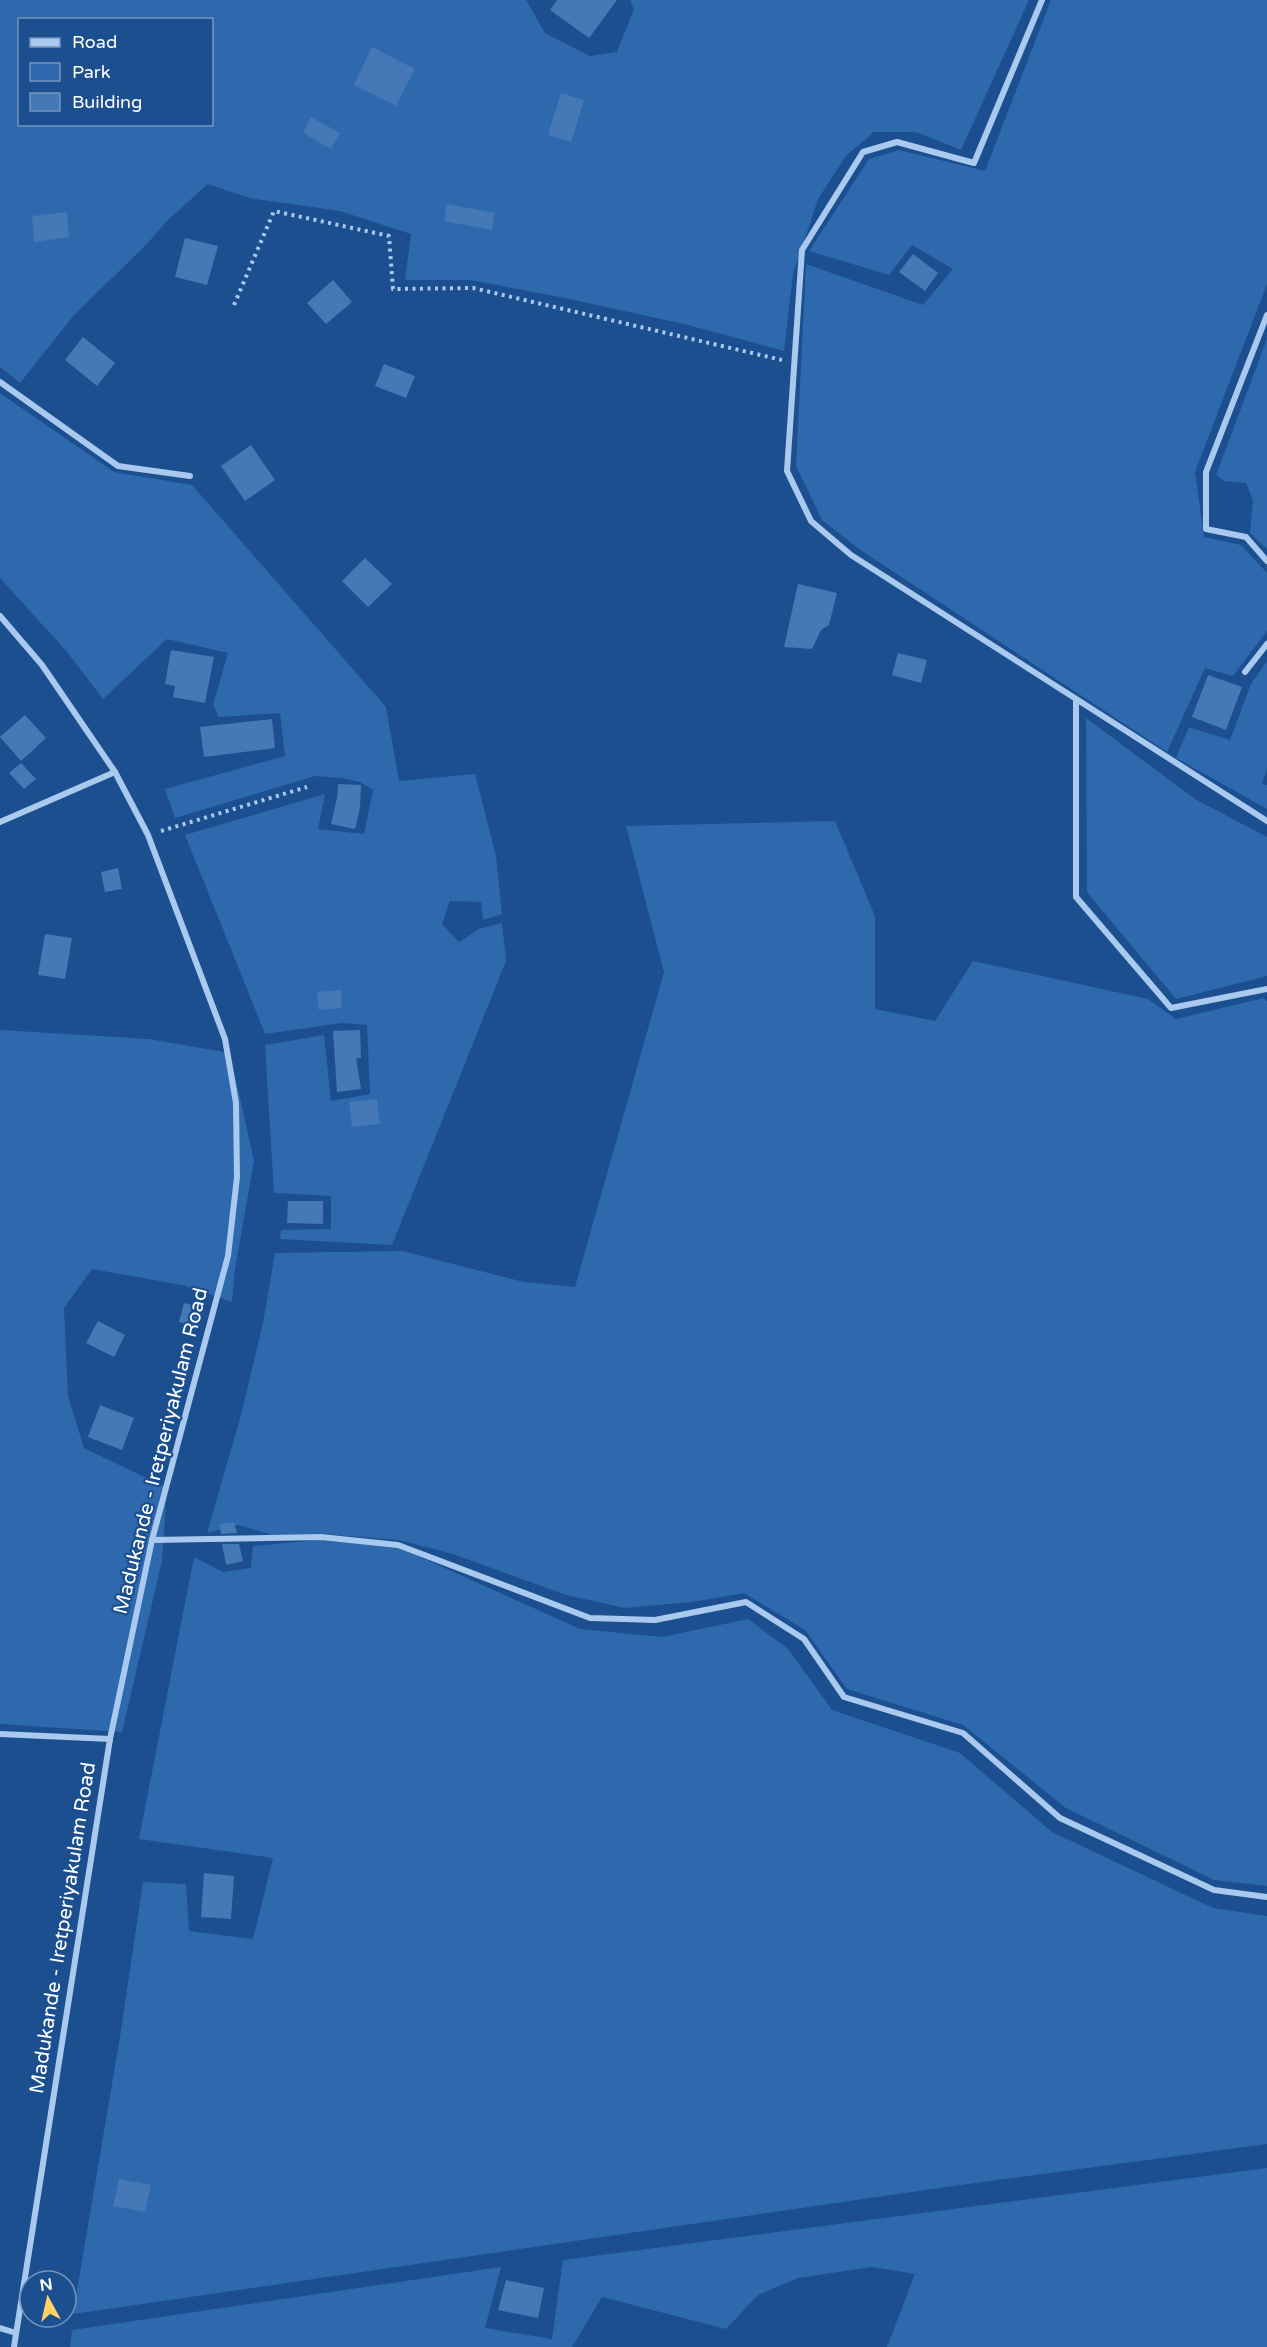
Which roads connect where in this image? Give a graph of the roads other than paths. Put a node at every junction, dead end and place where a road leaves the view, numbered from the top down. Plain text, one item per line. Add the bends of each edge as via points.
1 (1042, 0) edge
2 (1267, 315) edge
3 (0, 382) edge
4 (190, 476) dead end
5 (1267, 561) edge
6 (0, 616) edge
7 (1267, 644) edge
8 (1245, 672) dead end
9 (1076, 701) junction
10 (115, 772) junction
11 (1267, 821) edge
12 (0, 822) edge
13 (1267, 989) edge
14 (152, 1540) junction
15 (0, 1734) edge
16 (110, 1739) junction
17 (1267, 1897) edge
18 (0, 2328) edge
19 (16, 2333) junction
20 (14, 2347) edge

1 - 9 street via 974,163 897,142 863,152 802,250 787,471 811,521 851,555
2 - 5 street via 1206,472 1206,529 1246,537
3 - 4 street via 118,466
6 - 10 street, Madukande - Iretperiyakulam Road via 42,665
7 - 8 street
9 - 11 street
9 - 13 street via 1076,897 1171,1008
10 - 12 street
10 - 14 street, Madukande - Iretperiyakulam Road via 148,835 225,1039 236,1103 237,1177 228,1256
14 - 16 street, Madukande - Iretperiyakulam Road
14 - 17 street via 321,1537 398,1545 590,1618 655,1620 746,1602 804,1639 844,1697 963,1733 1060,1818 1214,1890
15 - 16 street
16 - 19 street, Madukande - Iretperiyakulam Road
18 - 19 street
19 - 20 street, Madukande - Iretperiyakulam Road

